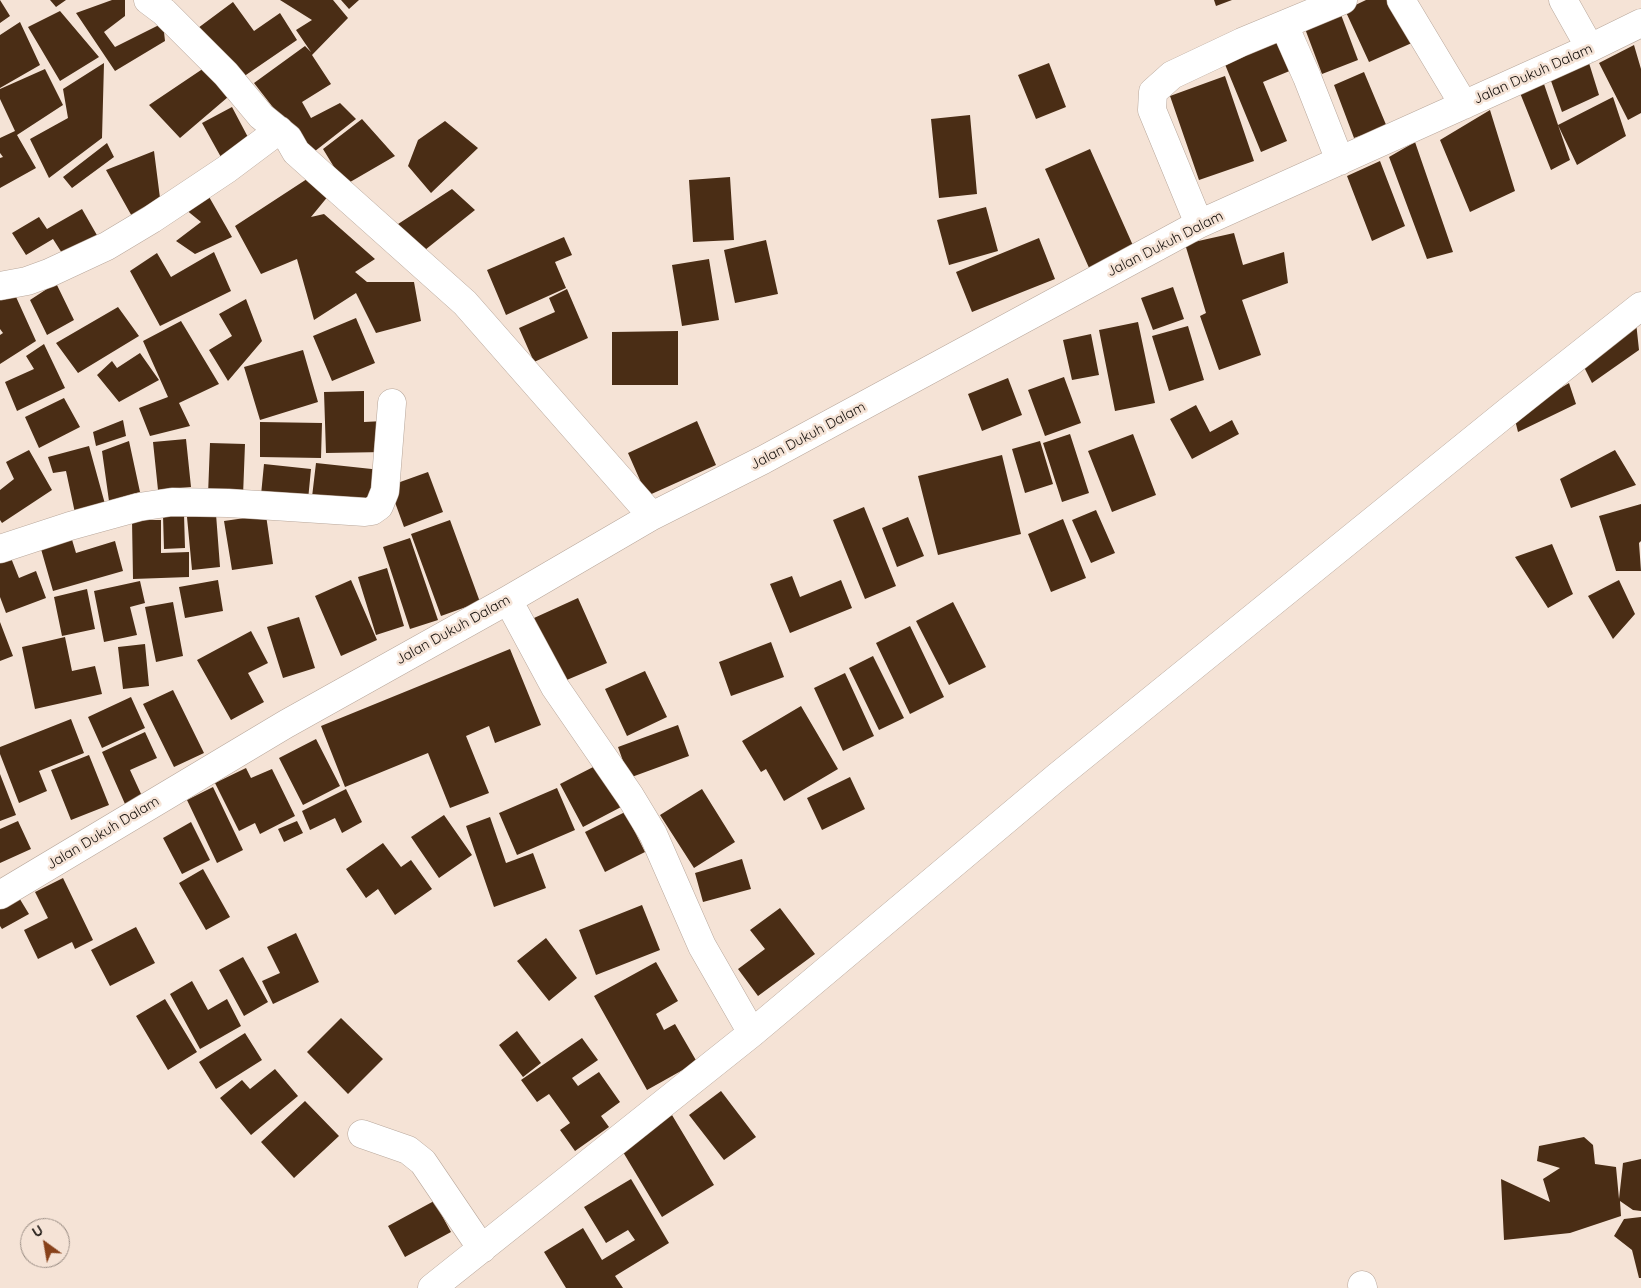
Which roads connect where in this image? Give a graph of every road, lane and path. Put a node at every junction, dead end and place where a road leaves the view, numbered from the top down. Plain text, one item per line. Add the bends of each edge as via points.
1 (148, 0) edge
2 (1343, 0) edge
3 (1401, 0) edge
4 (1563, 0) edge
5 (1641, 23) edge
6 (1284, 25) junction
7 (1590, 48) junction
8 (1464, 105) junction
9 (278, 130) junction
10 (1340, 161) junction
11 (1199, 224) junction
12 (0, 286) edge
13 (1641, 306) edge
14 (392, 403) dead end
15 (652, 516) junction
16 (0, 549) edge
17 (508, 600) junction
18 (0, 895) edge
19 (752, 1033) junction
20 (362, 1134) dead end
21 (482, 1249) junction
22 (432, 1288) edge

1 - 9 street via 226,74 261,116
2 - 6 street
3 - 8 street
4 - 7 street
5 - 7 street, Jalan Dukuh Dalam
6 - 10 street
6 - 11 street via 1172,75 1153,92 1152,110
7 - 8 street, Jalan Dukuh Dalam
8 - 10 street, Jalan Dukuh Dalam
9 - 12 street via 152,220 107,246 27,281
9 - 15 street via 288,138 296,152 465,303
10 - 11 street, Jalan Dukuh Dalam
11 - 15 street, Jalan Dukuh Dalam via 763,460
13 - 19 street via 1058,776
14 - 16 street via 385,491 379,506 372,510 172,502 139,507
15 - 17 street, Jalan Dukuh Dalam
17 - 18 street, Jalan Dukuh Dalam via 286,724
17 - 19 street via 555,687 653,834 702,946
19 - 21 street
20 - 21 street via 408,1150 423,1162
21 - 22 street

